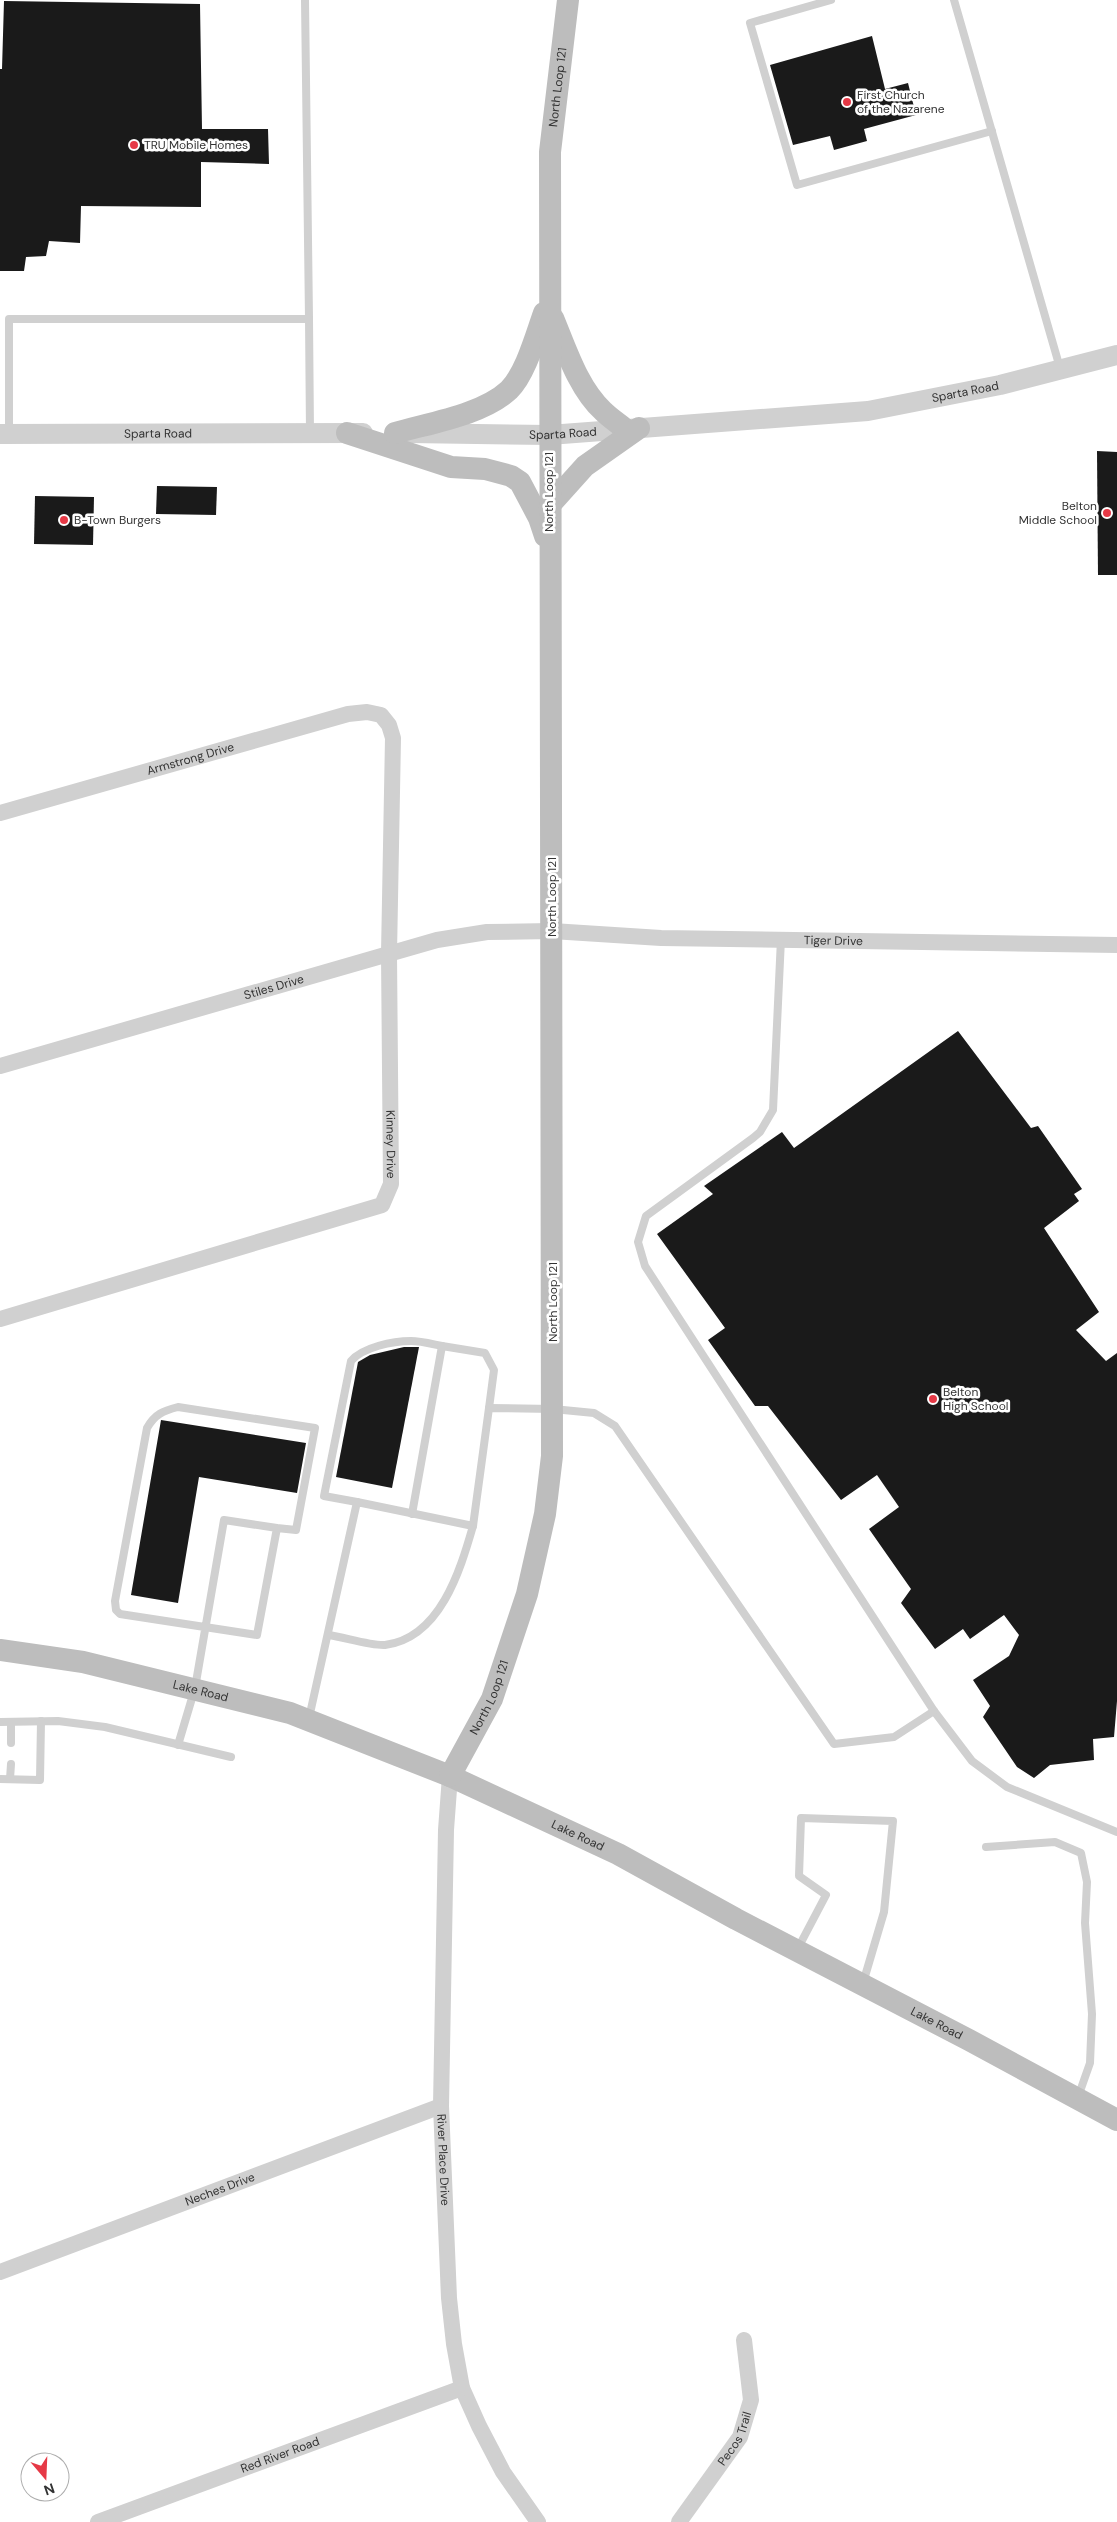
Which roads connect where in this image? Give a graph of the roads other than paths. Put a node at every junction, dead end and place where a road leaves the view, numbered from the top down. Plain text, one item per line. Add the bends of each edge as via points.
1 (305, 0) edge
2 (568, 0) edge
3 (831, 0) edge
4 (954, 0) edge
5 (992, 131) junction
6 (549, 304) junction
7 (0, 319) edge
8 (9, 319) junction
9 (309, 319) junction
10 (1117, 355) edge
11 (1060, 370) junction
12 (632, 428) junction
13 (347, 433) junction
14 (395, 433) junction
15 (4, 434) edge
16 (310, 434) junction
17 (549, 435) junction
18 (549, 506) junction
19 (550, 550) junction
20 (381, 715) joint
21 (0, 813) edge
22 (552, 931) junction
23 (781, 939) junction
24 (1117, 945) edge
25 (389, 954) junction
26 (0, 1066) edge
27 (0, 1319) edge
28 (442, 1346) junction
29 (489, 1408) junction
30 (554, 1409) junction
31 (357, 1502) junction
32 (412, 1514) junction
33 (473, 1526) junction
34 (277, 1528) junction
35 (206, 1626) junction
36 (328, 1635) junction
37 (0, 1650) edge
38 (195, 1688) junction
39 (934, 1711) junction
40 (309, 1720) junction
41 (41, 1721) junction
42 (0, 1722) edge
43 (12, 1722) junction
44 (11, 1743) dead end
45 (178, 1744) junction
46 (231, 1758) dead end
47 (11, 1764) dead end
48 (450, 1776) junction
49 (0, 1779) edge
50 (10, 1779) junction
51 (1117, 1832) edge
52 (986, 1847) dead end
53 (796, 1950) junction
54 (862, 1984) junction
55 (1077, 2098) junction
56 (441, 2106) junction
57 (1117, 2120) edge
58 (0, 2272) edge
59 (744, 2340) dead end
60 (462, 2388) junction
61 (98, 2522) edge
62 (538, 2522) edge
63 (679, 2522) edge

1 - 9 lane
2 - 6 main road, North Loop 121 via 550,152
3 - 5 lane via 750,23 797,185
4 - 5 lane
5 - 11 lane
6 - 12 main road via 577,374 589,393 602,411
6 - 14 main road via 524,365 510,389 487,404 462,414
6 - 17 main road, North Loop 121
7 - 8 lane
8 - 9 lane
8 - 15 lane
9 - 16 lane
10 - 11 street, Sparta Road
11 - 12 street, Sparta Road via 868,411
12 - 17 street, Sparta Road
12 - 18 main road via 585,466
13 - 14 street, Sparta Road
13 - 16 street, Sparta Road
13 - 19 main road via 451,467 485,469 511,476 524,489
14 - 17 street, Sparta Road
15 - 16 street, Sparta Road
17 - 18 main road, North Loop 121
18 - 19 main road, North Loop 121
19 - 22 main road, North Loop 121
20 - 21 street, Armstrong Drive via 367,712 348,714
20 - 25 street, Kinney Drive via 393,738
22 - 23 street, Tiger Drive via 661,938
22 - 25 street, Stiles Drive via 487,932 437,940
22 - 30 main road, North Loop 121
23 - 24 street, Tiger Drive
23 - 39 lane via 774,1110 753,1138 646,1216 638,1242 645,1266
25 - 26 street, Stiles Drive
25 - 27 street, Kinney Drive via 391,1184 382,1205
28 - 29 lane via 485,1353 494,1370
28 - 31 lane via 396,1342 360,1354 351,1361 324,1496
28 - 32 lane
29 - 30 lane
29 - 33 lane
30 - 39 lane via 594,1413 615,1426 834,1744 894,1737
30 - 48 main road, North Loop 121 via 545,1514 528,1594 492,1699
31 - 32 lane
31 - 36 lane
32 - 33 lane
33 - 36 lane via 462,1566 440,1606 420,1630 403,1640 384,1645
34 - 35 lane via 257,1634
34 - 35 lane via 224,1520
34 - 35 lane via 296,1530 315,1428 178,1407 153,1418 147,1428 116,1610 120,1614
35 - 38 lane
36 - 40 lane
37 - 38 main road, Lake Road via 83,1662
38 - 40 main road, Lake Road
38 - 45 lane
39 - 51 lane via 972,1761 1007,1787
40 - 48 main road, Lake Road
41 - 43 lane
41 - 45 lane via 58,1720 105,1727
41 - 50 lane via 40,1780
42 - 43 lane
43 - 44 lane
45 - 46 lane
47 - 50 lane
48 - 53 main road, Lake Road via 618,1854
48 - 56 street, River Place Drive via 446,1830
49 - 50 lane
52 - 55 lane via 1055,1842 1081,1853 1087,1882 1085,1923 1092,2014 1090,2063
53 - 54 main road, Lake Road
53 - 54 lane via 826,1895 799,1876 801,1818 894,1821 884,1912
54 - 55 main road, Lake Road
55 - 57 main road, Lake Road
56 - 58 street, Neches Drive
56 - 60 street, River Place Drive via 449,2298
59 - 63 street, Pecos Trail via 751,2400 740,2437
60 - 61 street, Red River Road
60 - 62 street, River Place Drive via 503,2472

